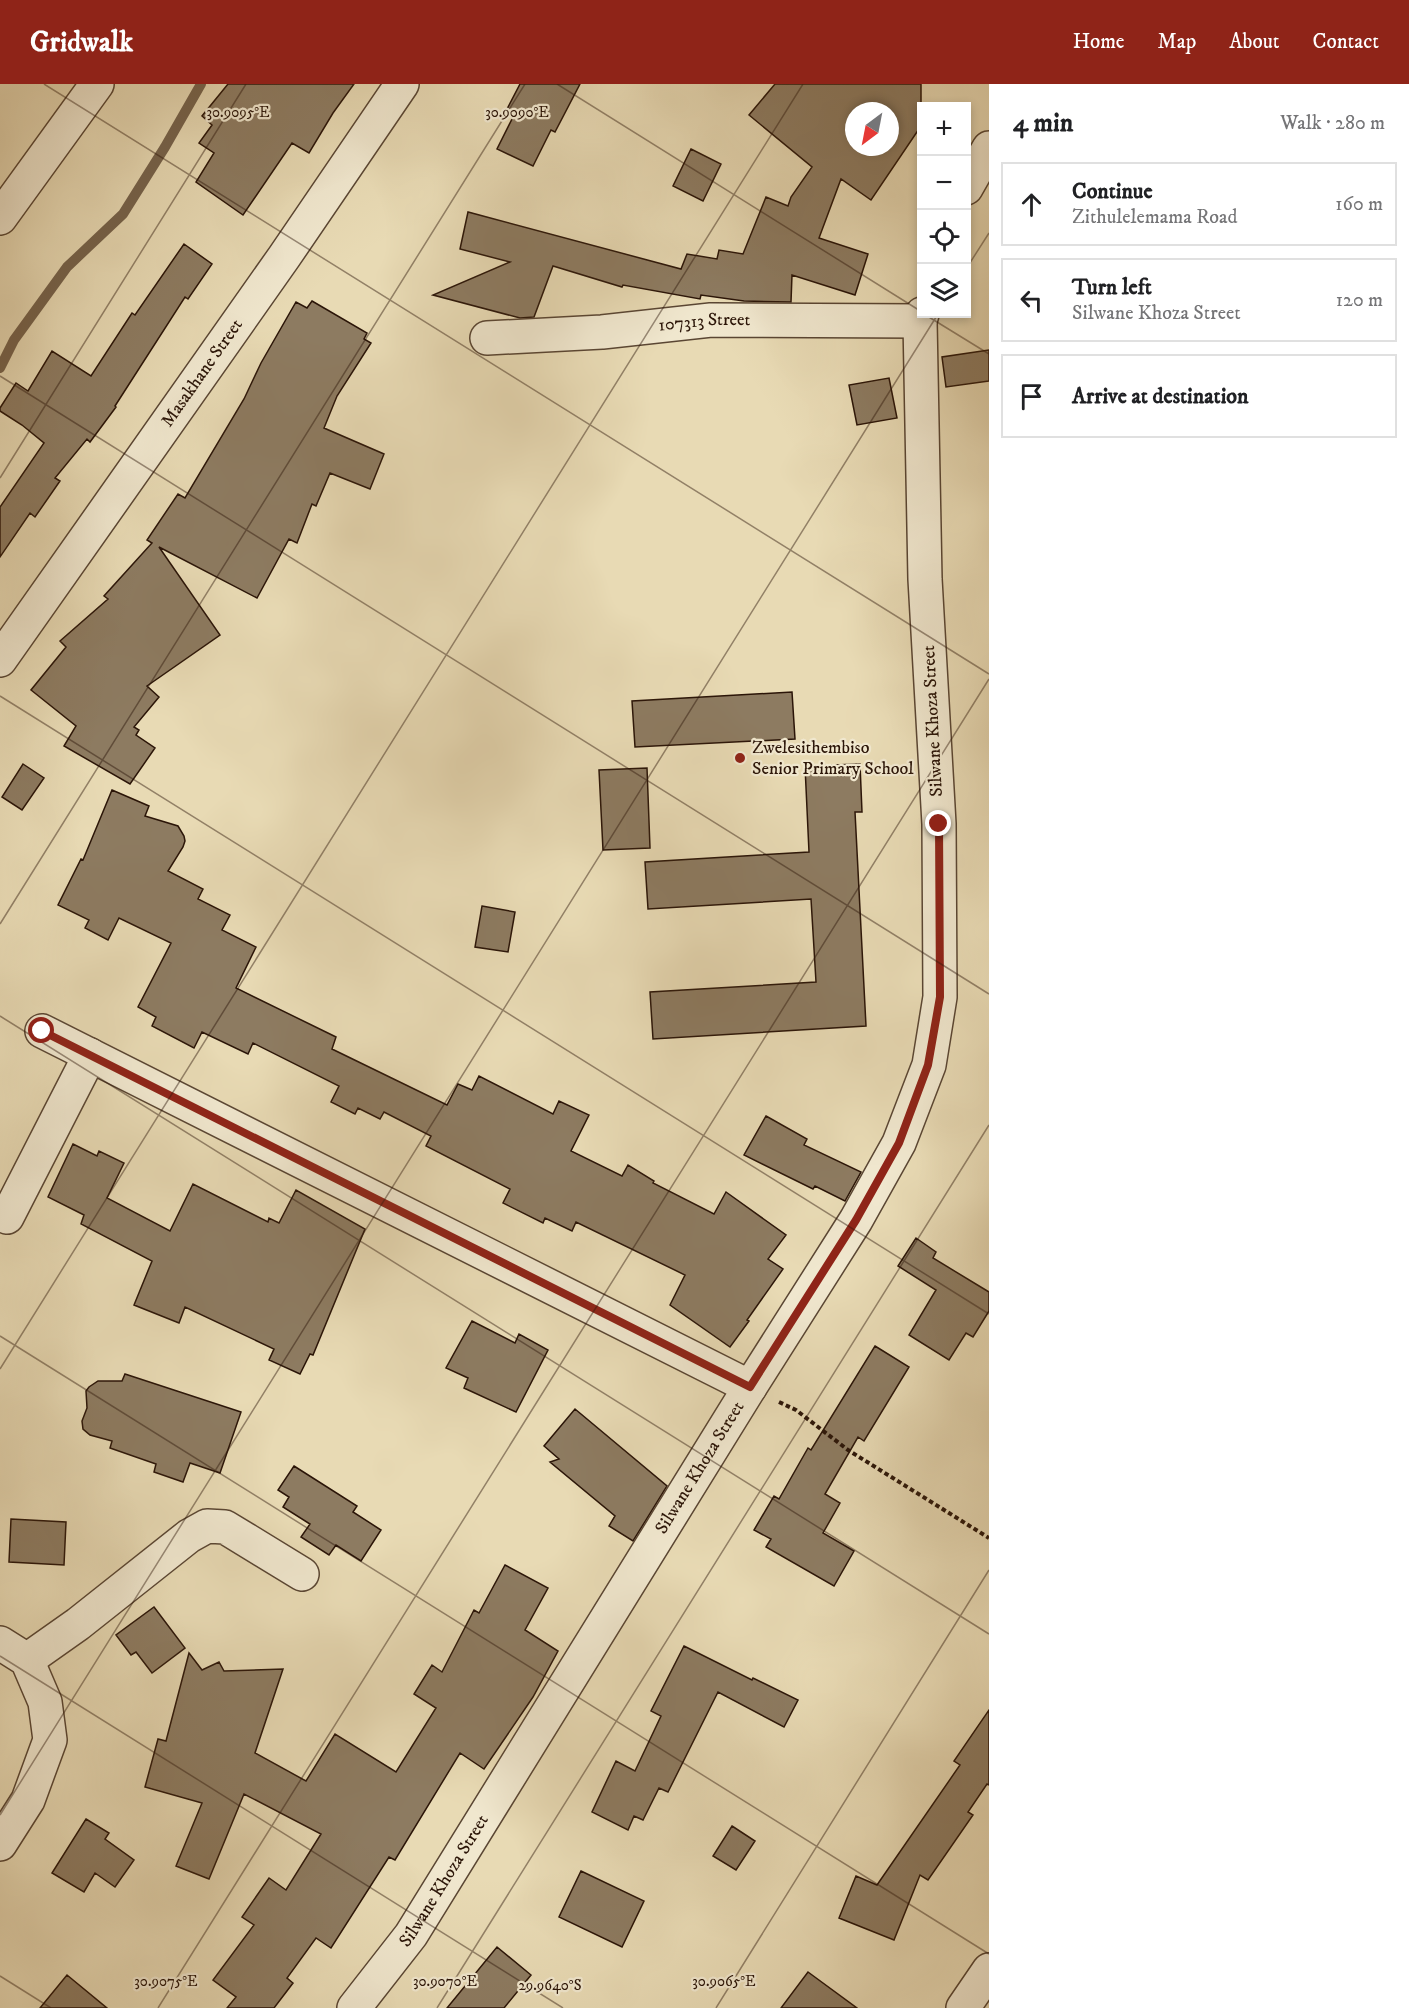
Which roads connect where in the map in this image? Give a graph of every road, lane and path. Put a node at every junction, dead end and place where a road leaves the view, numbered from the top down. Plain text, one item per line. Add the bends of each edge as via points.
1 (97, 84) edge
2 (402, 84) edge
3 (989, 148) edge
4 (971, 179) edge
5 (0, 218) edge
6 (917, 317) edge
7 (921, 318) edge
8 (487, 338) dead end
9 (0, 660) edge
10 (42, 1031) dead end
11 (90, 1055) junction
12 (7, 1217) dead end
13 (750, 1387) junction
14 (989, 1538) edge
15 (302, 1574) dead end
16 (13, 1652) edge
17 (0, 1844) edge
18 (989, 1970) edge
19 (354, 2008) edge
20 (963, 2008) edge

1 - 5 street
2 - 9 street, Masakhane Street via 278,267
3 - 4 street
6 - 8 street, 107313 Street via 711,320 602,332
7 - 13 street, Silwane Khoza Street via 925,579 939,824 940,997 928,1065 899,1143 856,1220
10 - 11 street
11 - 12 street
11 - 13 street
13 - 14 path via 796,1410 848,1450
13 - 19 street, Silwane Khoza Street via 411,1935
15 - 16 street via 225,1527 207,1526 78,1624
16 - 17 street via 45,1702 50,1740 28,1800
18 - 20 street

